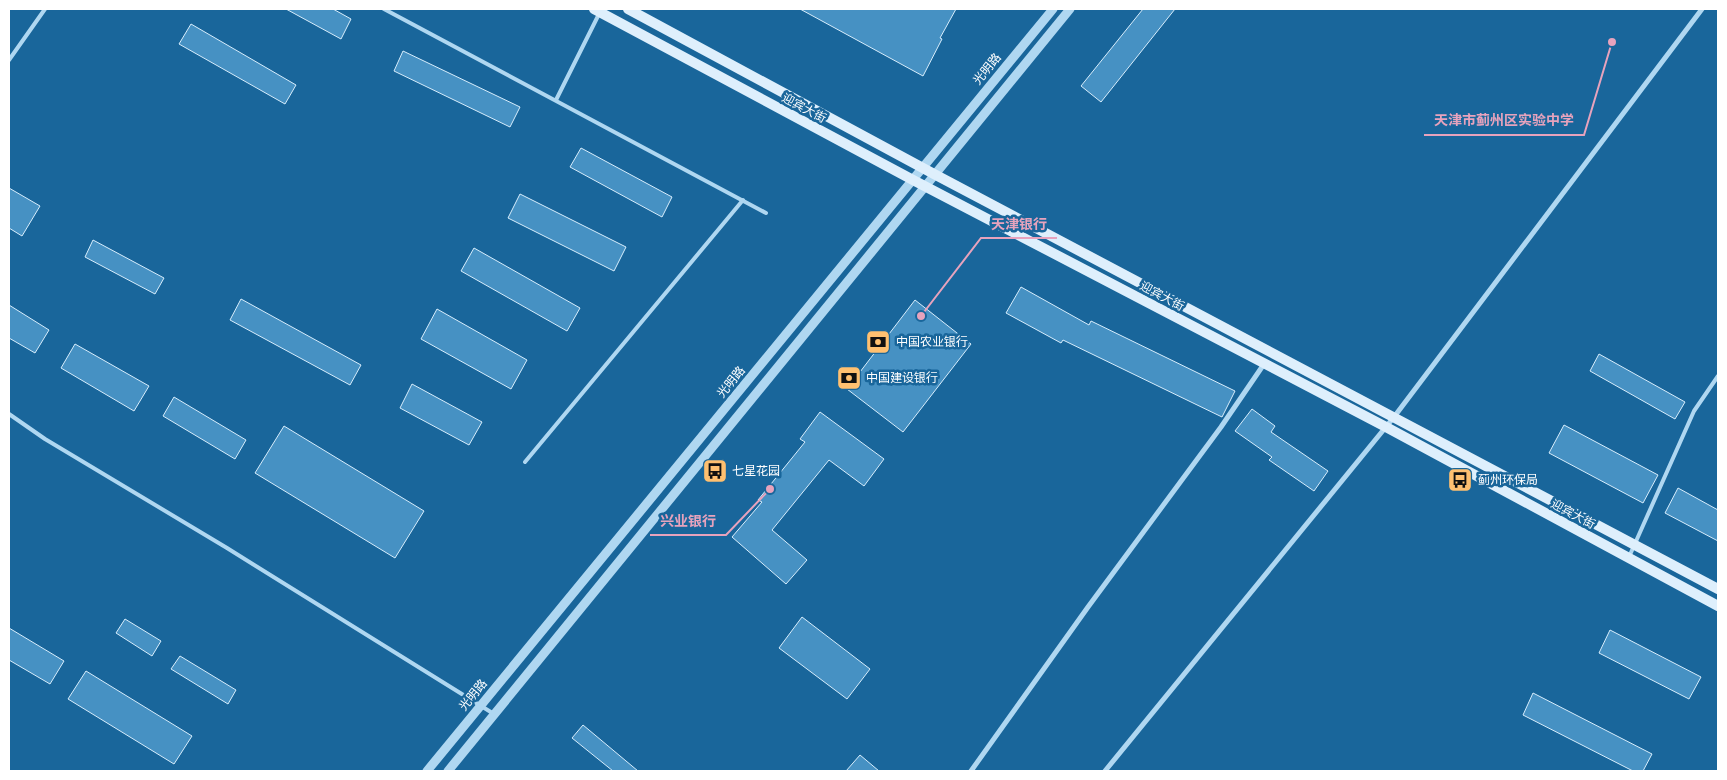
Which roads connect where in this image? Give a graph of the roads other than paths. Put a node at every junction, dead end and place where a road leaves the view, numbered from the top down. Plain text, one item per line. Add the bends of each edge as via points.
1 (45, 9) edge
2 (384, 9) edge
3 (628, 9) edge
4 (1053, 9) edge
5 (1070, 9) edge
6 (1702, 9) edge
7 (597, 11) edge
8 (9, 60) edge
9 (556, 100) junction
10 (923, 168) junction
11 (934, 174) junction
12 (913, 180) junction
13 (924, 186) junction
14 (743, 200) junction
15 (766, 213) dead end
16 (1264, 363) junction
17 (1718, 376) edge
18 (9, 414) edge
19 (1394, 417) junction
20 (1386, 427) junction
21 (525, 462) dead end
22 (1636, 544) junction
23 (1629, 558) junction
24 (1718, 589) edge
25 (1718, 606) edge
26 (481, 705) junction
27 (494, 714) junction
28 (427, 771) edge
29 (448, 771) edge
30 (971, 771) edge
31 (1105, 771) edge

1 - 8 lane
2 - 9 lane
3 - 10 main road, 迎宾大街
4 - 10 street, 光明路
5 - 11 street, 光明路
6 - 19 street
7 - 9 lane
7 - 12 main road, 迎宾大街
9 - 14 lane
10 - 11 main road, 迎宾大街
10 - 12 street, 光明路
11 - 13 street, 光明路
11 - 19 main road, 迎宾大街
12 - 13 main road, 迎宾大街
12 - 26 street, 光明路
13 - 16 main road, 迎宾大街
13 - 27 street, 光明路
14 - 15 lane
14 - 21 lane
16 - 20 main road, 迎宾大街
16 - 30 street
17 - 22 lane via 1694,411
18 - 26 lane
19 - 20 street
19 - 22 main road, 迎宾大街
20 - 23 main road, 迎宾大街
20 - 31 street
22 - 23 lane
22 - 24 main road, 迎宾大街
23 - 25 main road, 迎宾大街
26 - 27 lane
26 - 28 street, 光明路
27 - 29 street, 光明路

